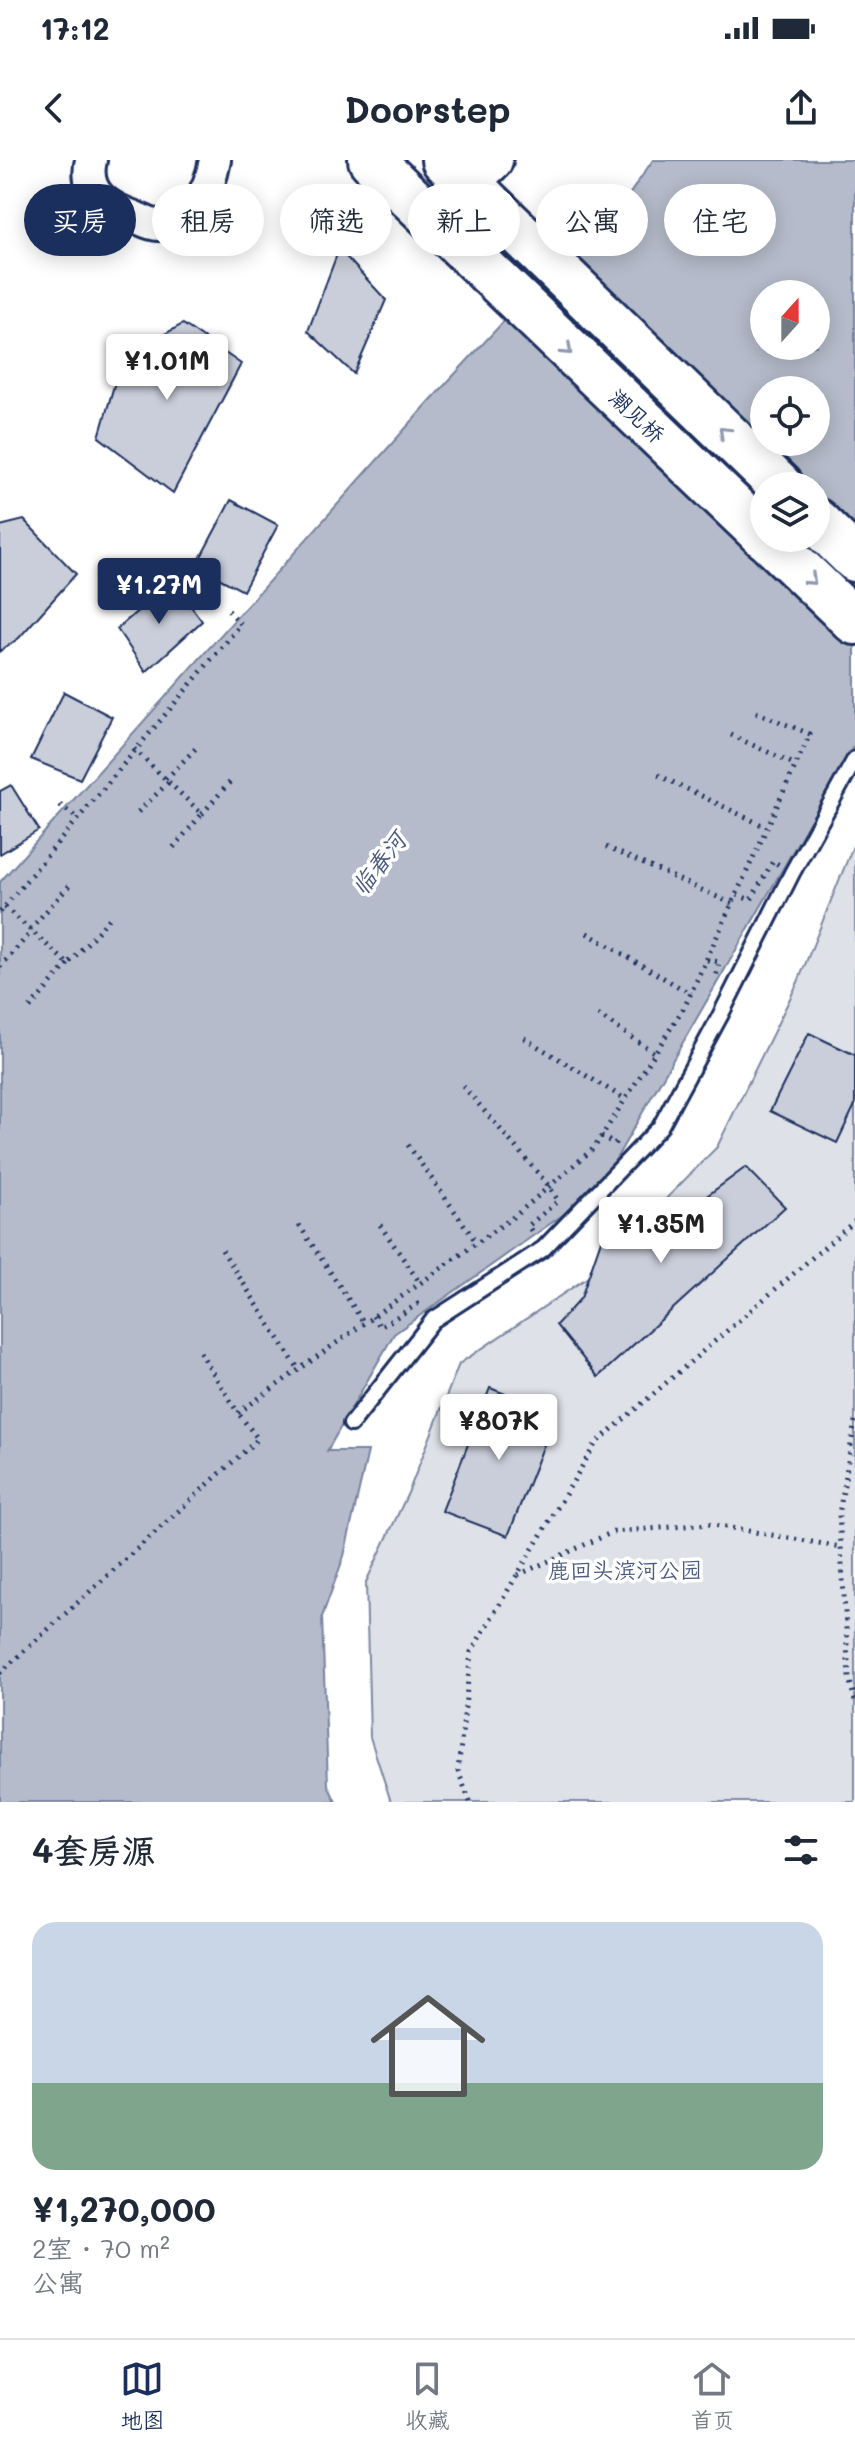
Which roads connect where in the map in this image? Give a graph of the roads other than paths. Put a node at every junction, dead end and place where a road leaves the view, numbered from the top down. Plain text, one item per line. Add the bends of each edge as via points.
1 (91, 160) edge
2 (215, 160) edge
3 (371, 160) edge
4 (467, 167) edge
5 (454, 184) edge
6 (408, 196) edge
7 (470, 256) edge
8 (766, 472) edge
9 (750, 523) edge
10 (830, 535) edge
11 (781, 552) edge
12 (855, 559) edge
13 (855, 622) edge
14 (855, 759) edge
15 (351, 1424) dead end

1 - 2 street via 94,192 110,209 158,225 190,213 207,194
3 - 6 main road, 潮见桥
4 - 5 street
8 -> 4 main road via 545,258
7 -> 9 main road, 潮见桥
10 - 12 main road
11 -> 13 main road, 潮见桥
14 - 15 lane via 660,1127 543,1249 433,1320

